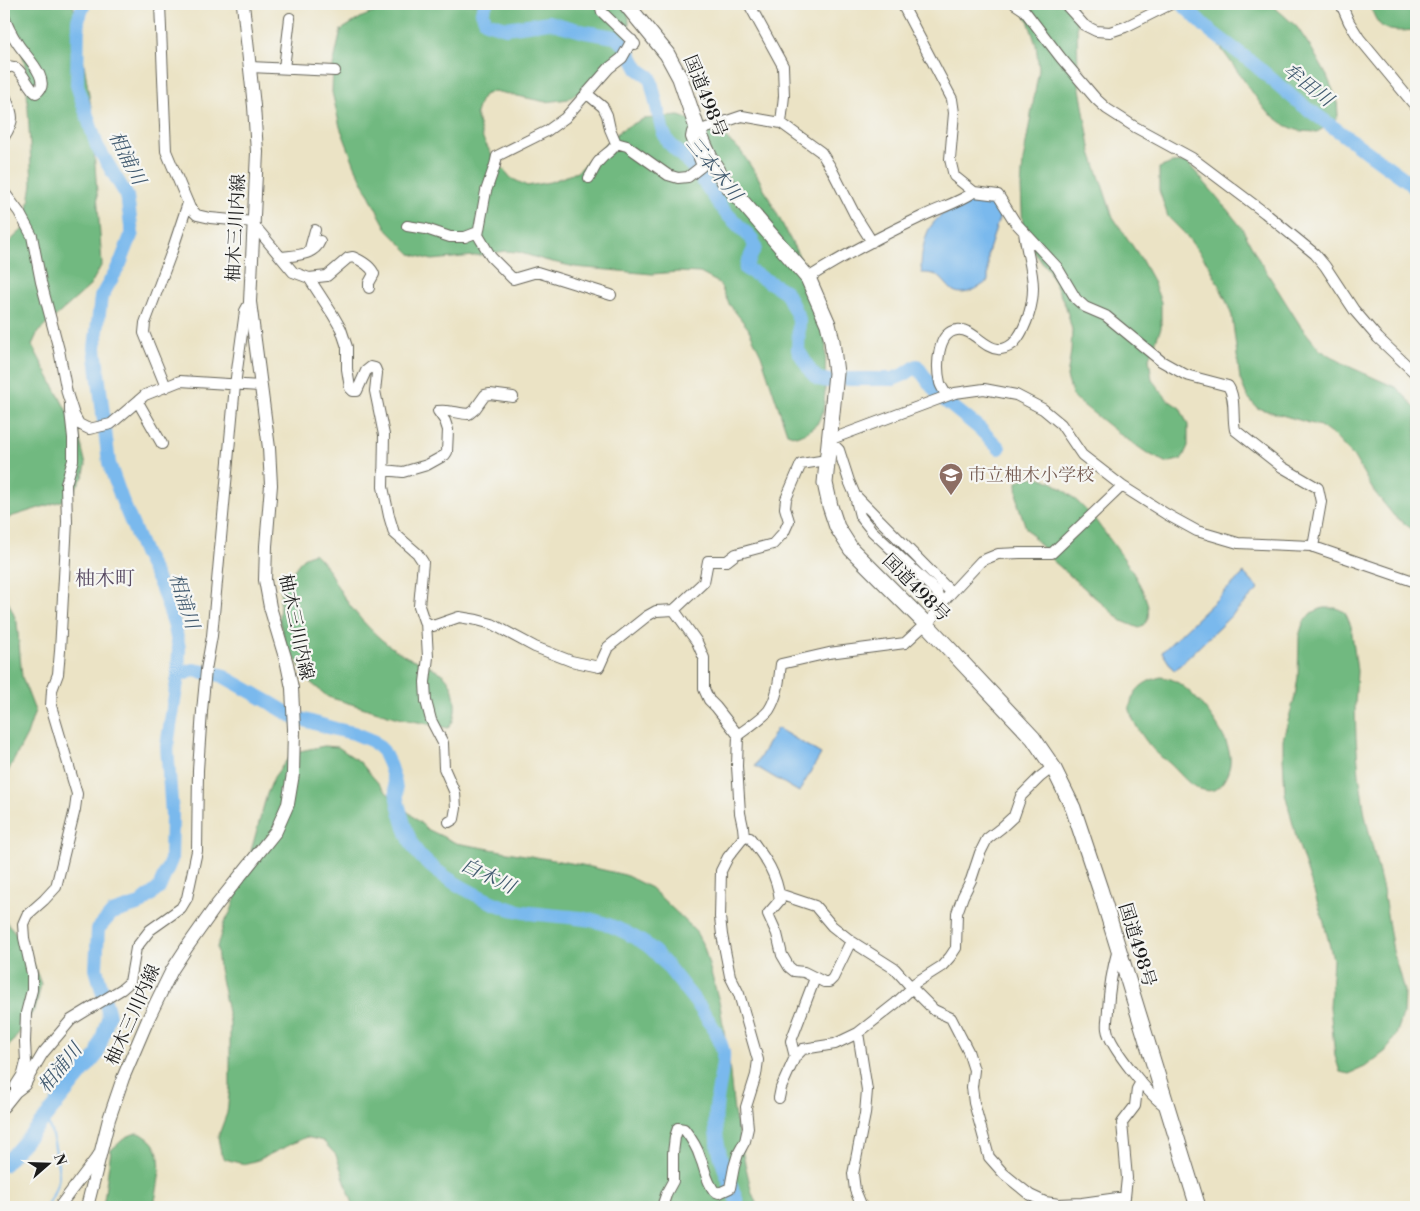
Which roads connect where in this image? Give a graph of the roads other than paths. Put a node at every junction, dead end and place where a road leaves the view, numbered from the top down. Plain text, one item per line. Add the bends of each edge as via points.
1 (160, 4) edge
2 (243, 4) edge
3 (600, 4) edge
4 (626, 4) edge
5 (749, 4) edge
6 (902, 4) edge
7 (1015, 4) edge
8 (1065, 4) edge
9 (1171, 4) edge
10 (1341, 4) edge
11 (4, 16) edge
12 (290, 18) dead end
13 (250, 67) junction
14 (284, 68) junction
15 (4, 70) edge
16 (334, 70) dead end
17 (4, 93) edge
18 (586, 93) junction
19 (1416, 107) edge
20 (781, 123) junction
21 (698, 129) junction
22 (4, 137) edge
23 (616, 143) junction
24 (589, 178) dead end
25 (4, 192) edge
26 (974, 192) junction
27 (188, 203) junction
28 (254, 224) junction
29 (407, 226) dead end
30 (315, 230) dead end
31 (478, 232) junction
32 (1024, 232) junction
33 (320, 241) dead end
34 (872, 242) junction
35 (310, 252) junction
36 (281, 257) junction
37 (309, 278) junction
38 (808, 278) junction
39 (369, 288) dead end
40 (611, 295) dead end
41 (250, 302) junction
42 (1416, 374) edge
43 (235, 385) junction
44 (260, 386) junction
45 (166, 387) junction
46 (947, 396) junction
47 (512, 397) dead end
48 (138, 402) junction
49 (70, 403) junction
50 (829, 440) junction
51 (162, 444) dead end
52 (827, 460) junction
53 (383, 470) junction
54 (1122, 486) junction
55 (855, 494) junction
56 (1313, 547) junction
57 (1416, 582) edge
58 (952, 592) junction
59 (938, 606) junction
60 (674, 610) junction
61 (426, 622) junction
62 (926, 624) junction
63 (738, 735) junction
64 (1052, 767) junction
65 (449, 822) dead end
66 (744, 837) junction
67 (779, 894) junction
68 (852, 941) junction
69 (1118, 950) junction
70 (815, 978) junction
71 (912, 988) junction
72 (858, 1033) junction
73 (795, 1057) junction
74 (1141, 1082) junction
75 (16, 1092) junction
76 (779, 1098) dead end
77 (4, 1107) edge
78 (1167, 1107) junction
79 (101, 1152) junction
80 (58, 1207) edge
81 (88, 1207) edge
82 (662, 1207) edge
83 (862, 1207) edge
84 (1198, 1207) edge

1 - 27 street via 166,151
2 - 13 main road, 柚木三川内線
3 - 18 street via 602,12 633,42 622,58
4 - 21 highway, 国道498号 via 667,54 680,78
5 - 20 street via 783,66
6 - 26 street via 952,99 950,159 954,176
7 - 42 street via 1024,10 1107,109 1192,158 1316,254 1354,310
8 - 9 street via 1084,24 1096,31 1110,32
10 - 19 street via 1359,38
11 - 15 street via 6,24 38,71 42,86 36,93 18,69 12,66
12 - 14 street
13 - 14 street
13 - 28 main road, 柚木三川内線 via 257,152
14 - 16 street
17 - 22 street via 12,115 11,126
18 - 23 street via 603,107
18 - 31 street via 553,127 497,156
20 - 21 street via 742,116
20 - 34 street via 821,152
21 - 23 street via 692,132 691,137 702,166 688,177 668,175 627,146
21 - 38 highway, 国道498号 via 711,160 726,182
23 - 24 street
25 - 49 street via 32,236
26 - 32 street via 998,195
26 - 34 street
27 - 28 street via 197,215
27 - 45 street via 145,324 144,333
28 - 36 street
28 - 41 main road, 柚木三川内線
29 - 31 street via 450,237 465,237
30 - 35 street
31 - 40 street via 491,257 514,280 537,272
32 - 46 street via 1033,289 1028,318 1013,344 1002,350 966,331 949,333 942,340 938,363 940,384
32 - 56 street via 1056,267 1076,300 1085,307 1106,316 1186,376 1228,386 1232,392 1235,430 1282,467 1318,488 1321,502
33 - 35 street
34 - 38 street
35 - 36 street
36 - 37 street via 293,272
37 - 39 street via 326,276 353,256 373,270
37 - 53 street via 341,329 350,388 356,391 366,371 376,368 375,391 384,435
38 - 50 highway, 国道498号 via 832,341 836,373
41 - 43 street via 245,310
41 - 44 main road, 柚木三川内線
43 - 44 street
43 - 45 street via 180,381
43 - 75 street via 202,711 197,851 187,898 181,908 150,930 136,948 130,982 71,1020 43,1053 25,1085
44 - 79 main road, 柚木三川内線 via 271,485 265,580 292,688 293,774 288,804 276,831 216,906 172,970 124,1078
45 - 48 street
46 - 50 street
46 - 54 street via 984,389 1016,395 1044,409 1062,424 1082,455
47 - 53 street via 485,395 469,414 438,411 448,430 445,455 403,472
48 - 49 street via 111,424 90,429 79,424
48 - 51 street
49 - 75 street via 73,460 66,484 60,651 51,706 77,794 56,887 27,915 23,924 32,990 26,1013 26,1062
50 - 52 highway, 国道498号
50 - 55 street via 838,450
52 - 60 street via 801,464 786,499 785,508 790,521 773,544 749,549 727,561 708,561 704,582
52 - 62 highway, 国道498号 via 825,483 837,527 851,549
53 - 61 street via 383,487 394,533 423,562 419,606
54 - 56 street via 1197,531 1238,543
54 - 58 street via 1052,553 998,554 981,561
55 - 58 street
55 - 59 street via 860,516 937,592
56 - 57 street
58 - 59 street
59 - 62 street
60 - 61 street via 656,611 647,616 608,647 599,667 571,661 477,620 459,616 433,626
60 - 63 street via 697,642 704,658 704,689 709,700
61 - 65 street via 426,700 431,720 443,743 444,768 455,793 454,818
62 - 63 street via 905,643 829,653 781,664 779,681 768,711
62 - 64 highway, 国道498号 via 1033,738
63 - 66 street via 737,766
64 - 69 highway, 国道498号 via 1073,808
64 - 71 street via 1021,796 1014,816 988,839 980,853 957,913 956,948 942,966
66 - 67 street via 750,838 765,859
66 - 82 street via 721,871 720,909 730,976 739,994 758,1060 746,1107 748,1128 730,1188 719,1192 714,1191 706,1180 692,1139 684,1129 678,1128 673,1152 673,1181
67 - 68 street via 815,906 832,926
67 - 70 street via 780,900 768,914 782,955 788,967
68 - 70 street via 829,982
68 - 71 street via 896,969
69 - 74 street via 1112,969 1107,1030
69 - 78 highway, 国道498号
70 - 73 street via 791,1041
71 - 72 street
71 - 74 street via 934,1010 951,1018 968,1051 974,1070 974,1103 989,1157 1030,1195 1045,1202 1082,1204 1125,1198 1127,1178 1122,1124 1135,1106
72 - 73 street via 835,1044 803,1049
72 - 83 street via 868,1090 854,1174 855,1190
73 - 76 street
74 - 78 street via 1156,1100
75 - 77 street
78 - 84 highway, 国道498号
79 - 80 street
79 - 81 main road, 柚木三川内線

